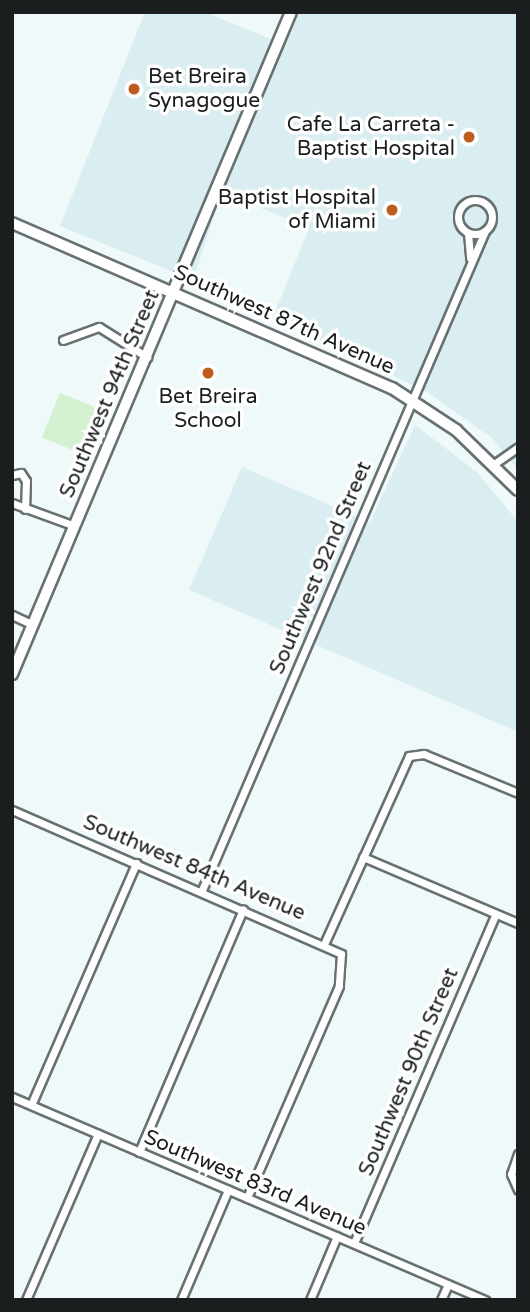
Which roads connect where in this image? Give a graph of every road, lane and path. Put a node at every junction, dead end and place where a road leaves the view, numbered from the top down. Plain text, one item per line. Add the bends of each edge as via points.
1 (291, 12) edge
2 (12, 223) edge
3 (485, 231) junction
4 (468, 233) junction
5 (470, 258) junction
6 (174, 293) junction
7 (63, 340) dead end
8 (147, 357) junction
9 (411, 400) junction
10 (518, 447) edge
11 (494, 464) junction
12 (12, 475) edge
13 (518, 490) edge
14 (12, 503) edge
15 (25, 509) junction
16 (75, 526) junction
17 (12, 615) edge
18 (33, 625) junction
19 (12, 674) edge
20 (518, 793) edge
21 (12, 810) edge
22 (363, 856) junction
23 (136, 863) junction
24 (202, 890) junction
25 (243, 909) junction
26 (496, 914) junction
27 (518, 923) edge
28 (326, 943) junction
29 (12, 1097) edge
30 (31, 1105) junction
31 (98, 1134) junction
32 (139, 1152) junction
33 (518, 1154) edge
34 (516, 1187) edge
35 (228, 1190) junction
36 (247, 1198) junction
37 (337, 1236) junction
38 (354, 1244) junction
39 (448, 1284) junction
40 (26, 1300) edge
41 (181, 1300) edge
42 (310, 1300) edge
43 (441, 1300) edge
44 (485, 1300) edge

1 - 6 street, Southwest 94th Street
2 - 6 street, Southwest 87th Avenue
3 - 4 street
3 - 4 street via 490,209 471,201 458,216
3 - 5 street, Southwest 92nd Street
4 - 5 street, Southwest 92nd Street
5 - 9 street, Southwest 92nd Street
6 - 8 street, Southwest 94th Street
6 - 9 street, Southwest 87th Avenue
7 - 8 street via 99,327
8 - 16 street, Southwest 94th Street
9 - 11 street, Southwest 87th Avenue
9 - 24 street, Southwest 92nd Street
10 - 11 street
11 - 13 street, Southwest 87th Avenue
12 - 15 street via 21,473 26,481
14 - 15 street
15 - 16 street
16 - 18 street, Southwest 94th Street
17 - 18 street
18 - 19 street, Southwest 94th Street
20 - 22 street via 413,754
21 - 23 street, Southwest 84th Avenue
22 - 26 street
22 - 28 street
23 - 24 street, Southwest 84th Avenue
23 - 30 street
24 - 25 street, Southwest 84th Avenue
25 - 28 street, Southwest 84th Avenue
25 - 32 street
26 - 27 street
26 - 38 street, Southwest 90th Street
28 - 36 street, Southwest 84th Avenue via 341,954 343,973
29 - 30 street, Southwest 83rd Avenue
30 - 31 street, Southwest 83rd Avenue
31 - 32 street, Southwest 83rd Avenue
31 - 40 street
32 - 35 street, Southwest 83rd Avenue
33 - 34 street
35 - 36 street, Southwest 83rd Avenue
35 - 41 street
36 - 37 street, Southwest 83rd Avenue
37 - 38 street, Southwest 83rd Avenue
37 - 42 street
38 - 39 street, Southwest 83rd Avenue
39 - 43 street
39 - 44 street, Southwest 83rd Avenue

